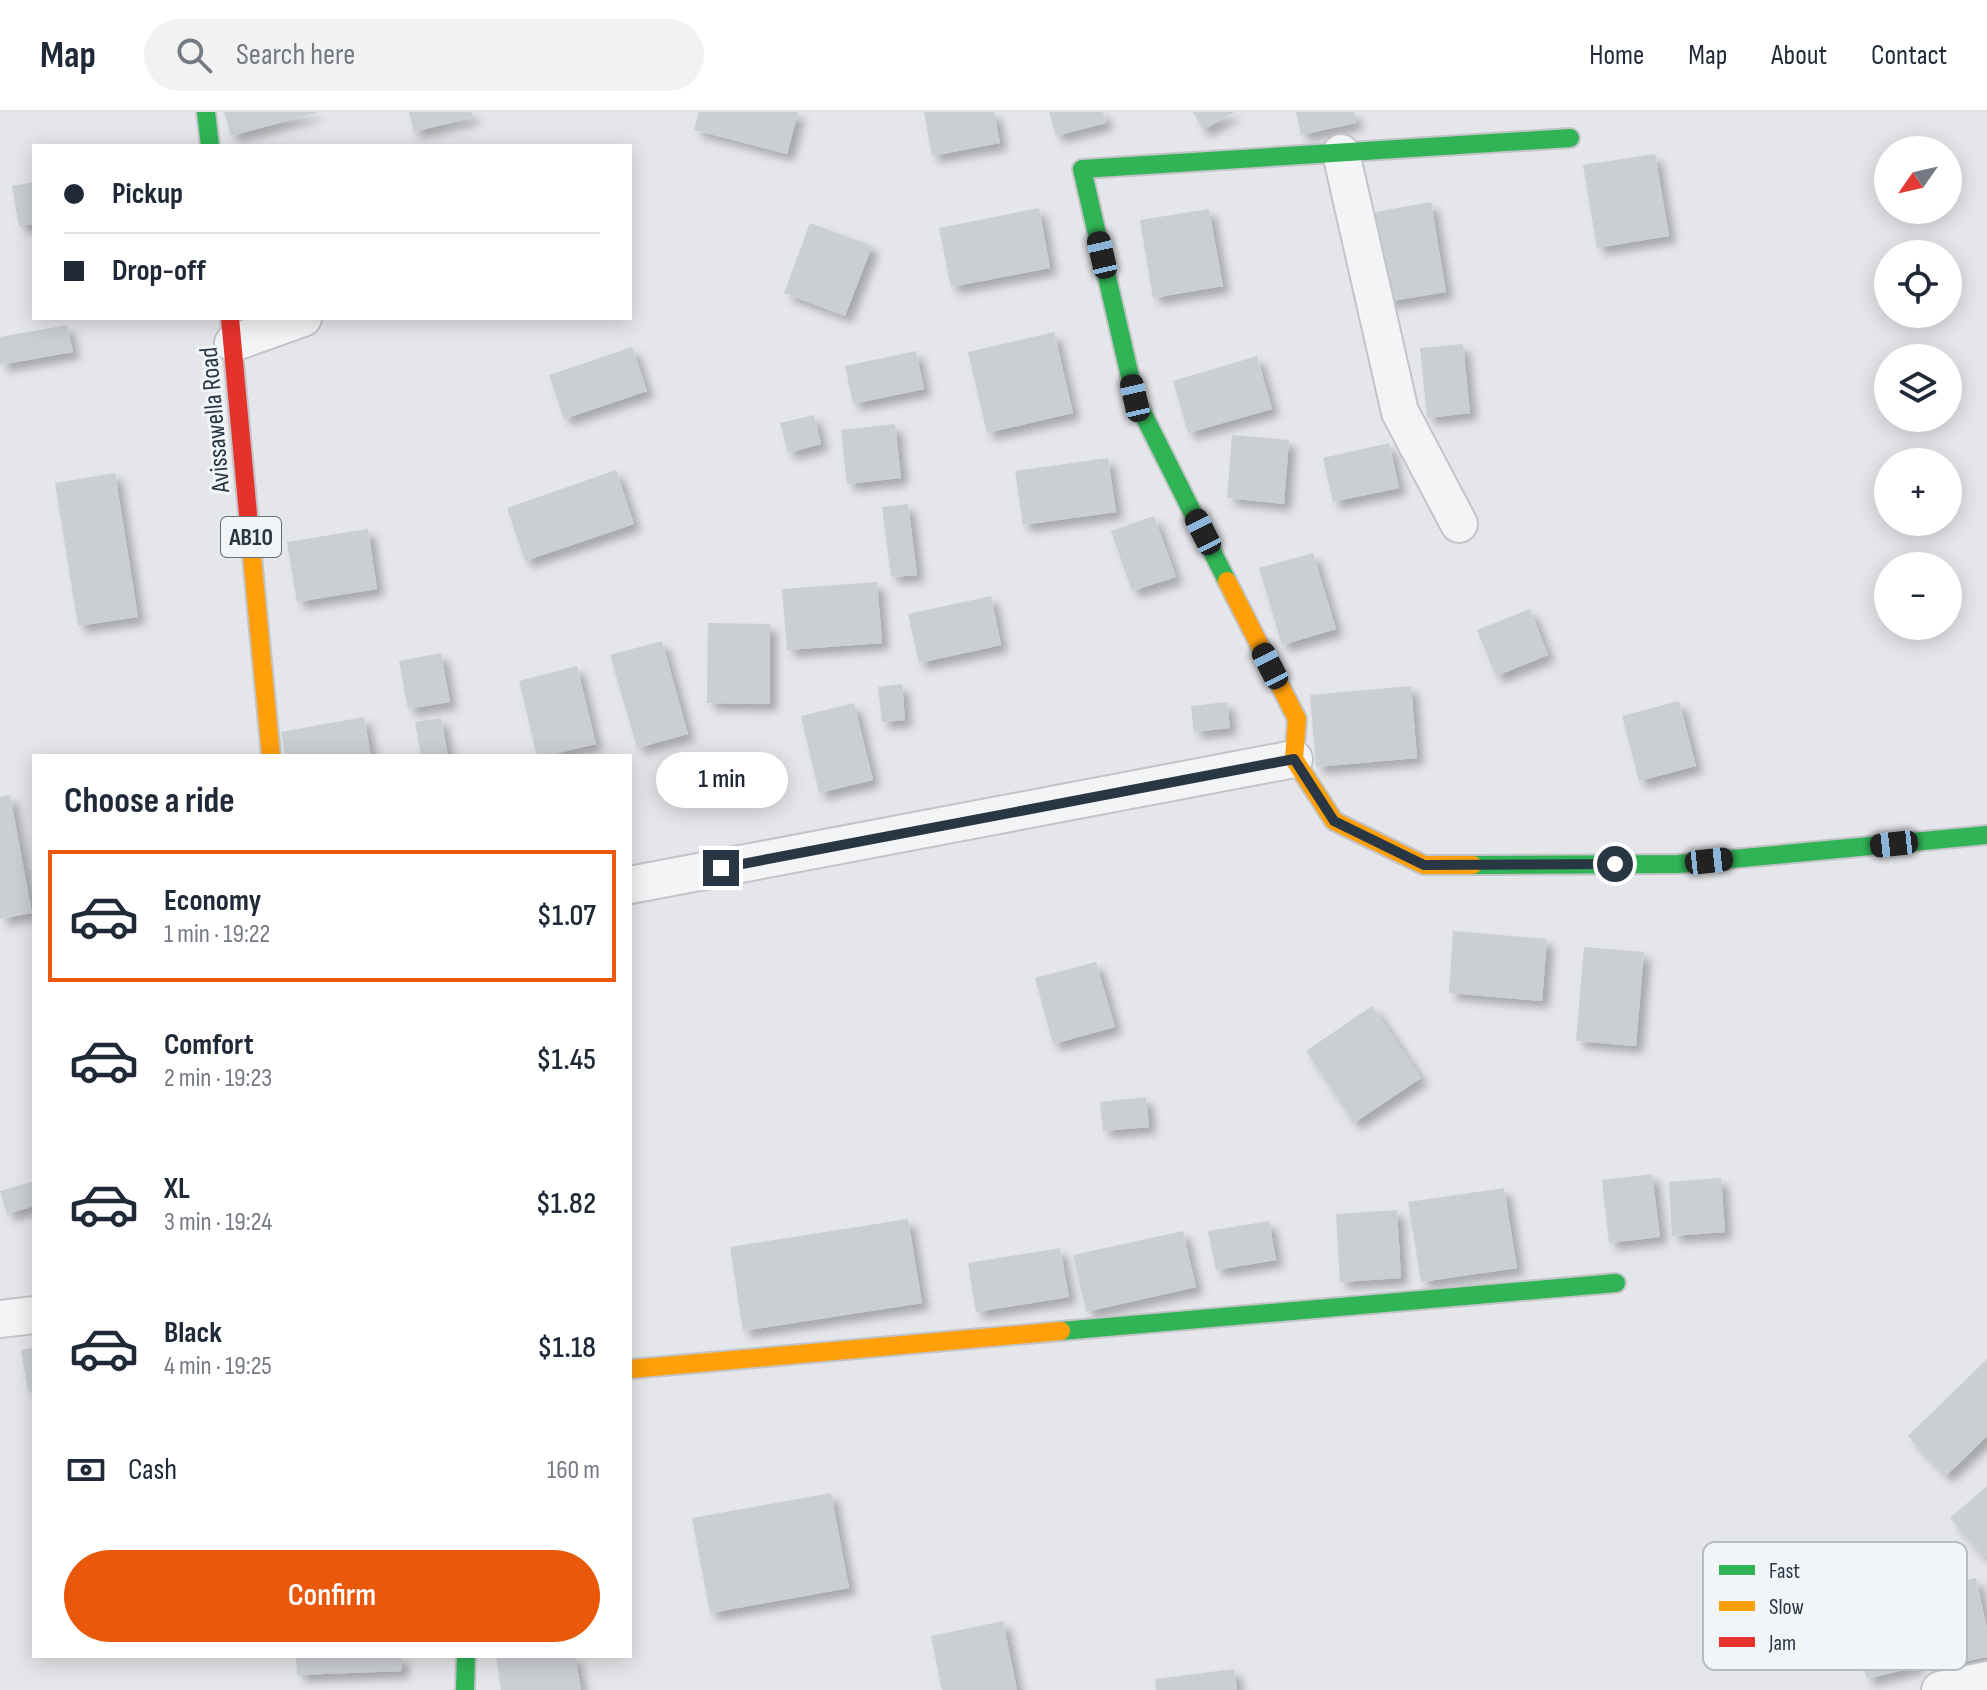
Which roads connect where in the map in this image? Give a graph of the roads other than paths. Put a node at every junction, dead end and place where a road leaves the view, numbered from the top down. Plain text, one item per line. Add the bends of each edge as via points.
1 (206, 112) edge
2 (1570, 138) dead end
3 (210, 144) edge
4 (1341, 153) junction
5 (291, 320) edge
6 (231, 330) edge
7 (1459, 524) dead end
8 (271, 754) edge
9 (1294, 759) junction
10 (1987, 835) edge
11 (632, 885) edge
12 (1616, 1283) dead end
13 (32, 1315) edge
14 (0, 1319) edge
15 (632, 1369) edge
16 (466, 1658) edge
17 (1987, 1680) edge
18 (465, 1690) edge
19 (1940, 1690) edge

1 - 3 street
2 - 4 street
4 - 7 street via 1400,412
4 - 9 street via 1082,169 1135,398 1297,719
5 - 6 street
6 - 8 street, Avissawella Road / AB10
9 - 10 street via 1334,821 1424,865 1678,864
9 - 11 street
12 - 15 street
13 - 14 street
16 - 18 street
17 - 19 street

